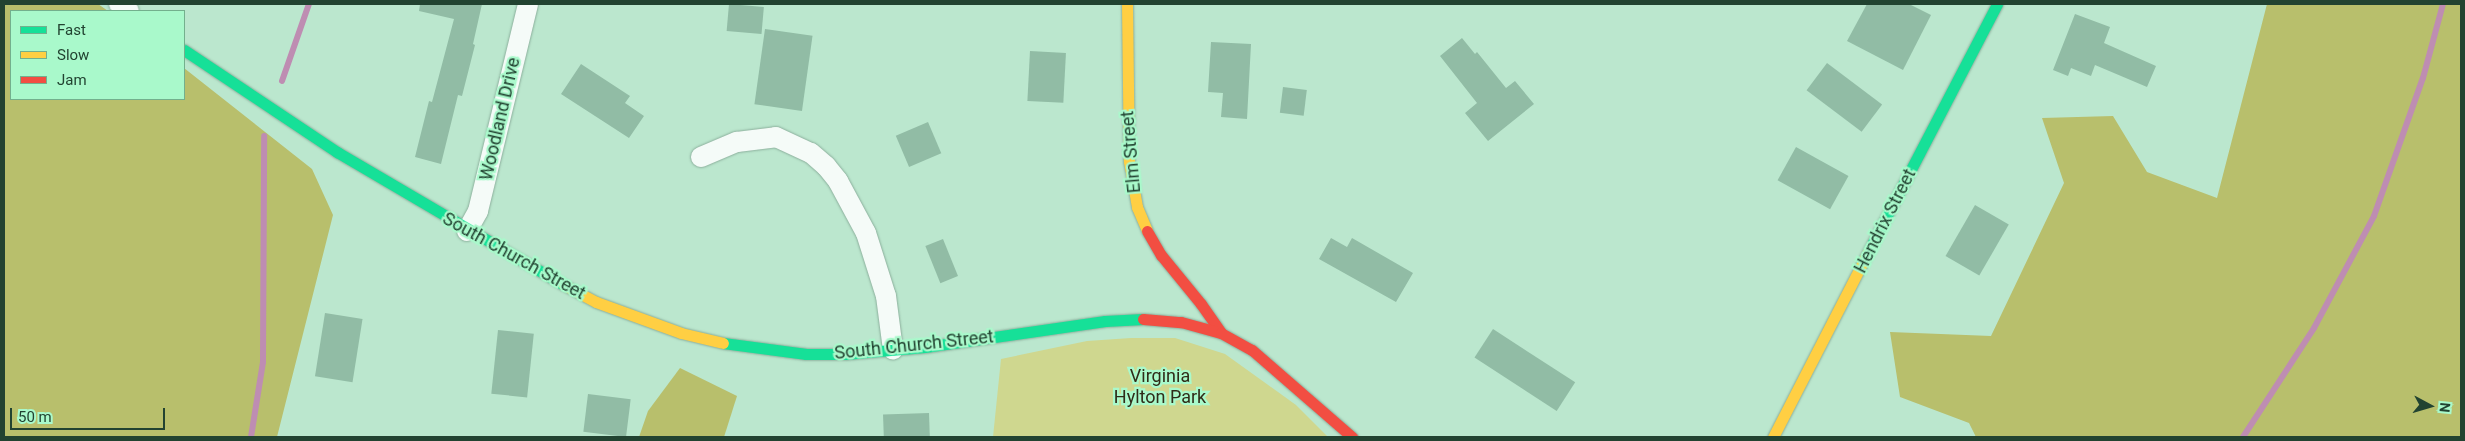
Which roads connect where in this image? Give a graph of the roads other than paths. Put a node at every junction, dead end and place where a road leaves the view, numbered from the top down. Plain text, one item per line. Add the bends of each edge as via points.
1 (528, 4) edge
2 (1127, 4) edge
3 (1997, 4) edge
4 (185, 51) edge
5 (702, 157) dead end
6 (467, 231) junction
7 (1221, 333) junction
8 (894, 350) junction
9 (1352, 437) edge
10 (1773, 437) edge

1 - 6 street, Woodland Drive via 478,211
2 - 7 street, Elm Street via 1129,161 1136,207 1150,239
3 - 10 street, Hendrix Street
4 - 6 street, South Church Street via 337,152
5 - 8 street via 737,142 776,138 811,153 826,166 838,181 866,233 886,296
6 - 8 street, South Church Street via 596,302 681,333 722,344 806,354
7 - 8 street, South Church Street via 1181,322 1138,319
7 - 9 street, South Church Street via 1252,350

